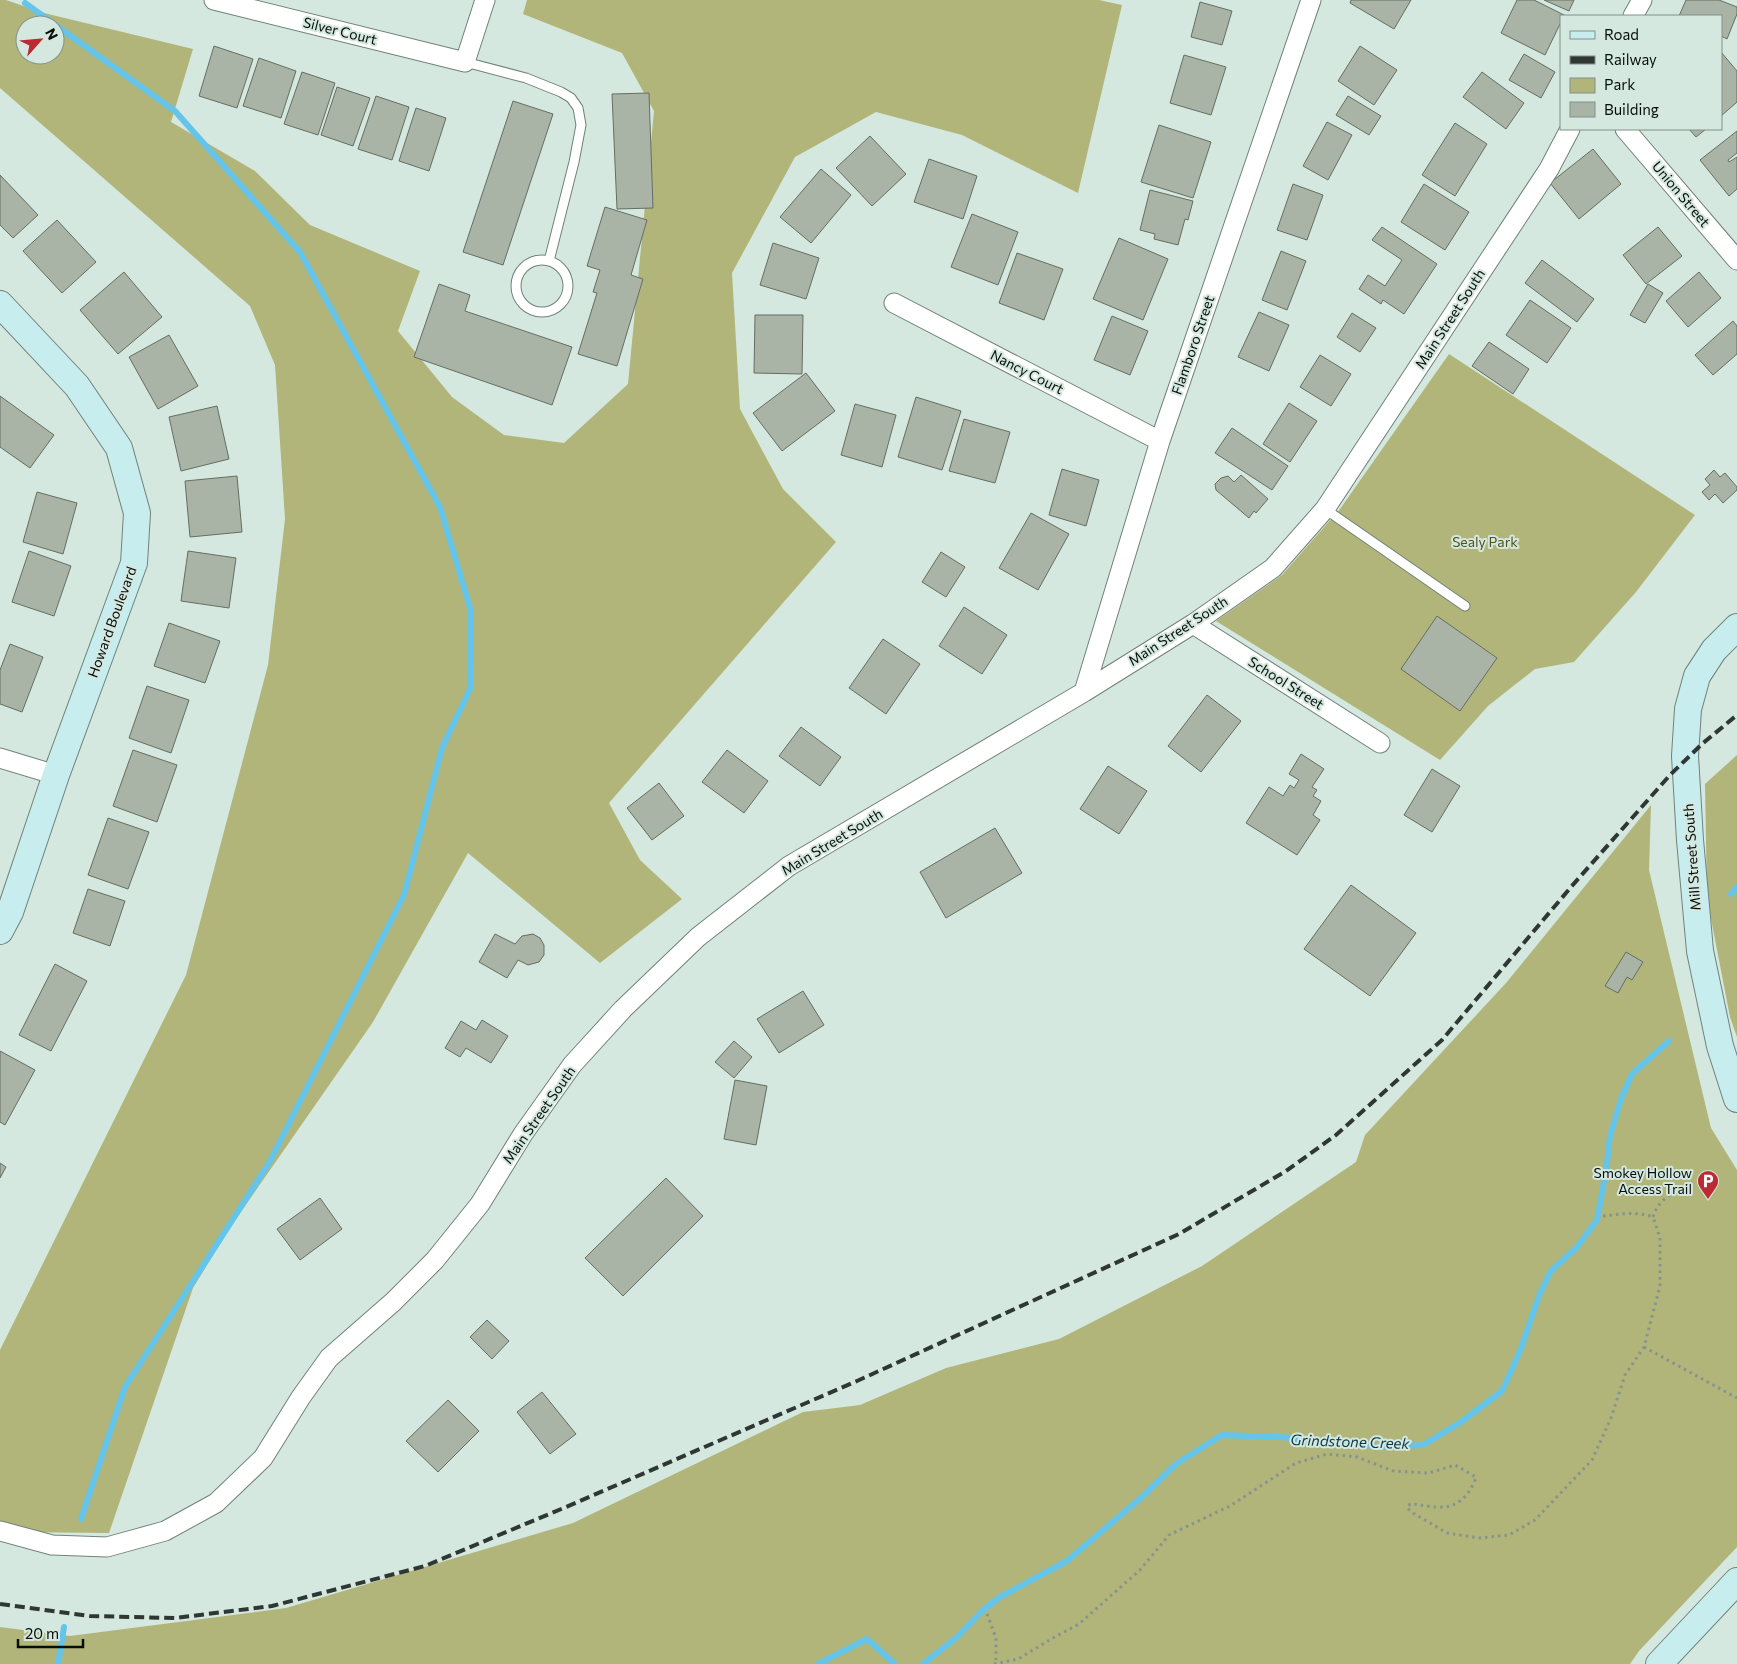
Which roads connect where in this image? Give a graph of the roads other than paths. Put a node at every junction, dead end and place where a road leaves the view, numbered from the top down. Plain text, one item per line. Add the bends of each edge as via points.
1 (214, 0) edge
2 (484, 0) edge
3 (1311, 0) edge
4 (1642, 0) edge
5 (1633, 15) edge
6 (465, 62) junction
7 (1569, 130) edge
8 (1626, 130) edge
9 (1737, 260) edge
10 (549, 261) junction
11 (894, 303) dead end
12 (0, 304) edge
13 (1160, 442) junction
14 (1325, 509) junction
15 (1465, 606) dead end
16 (1192, 624) junction
17 (1737, 627) edge
18 (1084, 692) junction
19 (1380, 743) dead end
20 (0, 758) edge
21 (56, 776) junction
22 (5, 921) edge
23 (1737, 1099) edge
24 (0, 1531) edge
25 (1737, 1581) edge
26 (1660, 1664) edge

1 - 6 street, Silver Court
2 - 6 street
3 - 13 street, Flamboro Street
4 - 5 street
6 - 10 lane via 526,78 570,98 578,108 581,124 574,162
7 - 14 street, Main Street South via 1549,170
8 - 9 street, Union Street
10 - 10 lane via 540,260 524,267 516,282 519,299 525,306 540,312 556,308 567,295 563,270
11 - 13 street, Nancy Court
12 - 21 street, Howard Boulevard via 78,386 119,448 138,513 134,563
13 - 18 street, Flamboro Street
14 - 15 lane
14 - 16 street, Main Street South via 1273,568
16 - 18 street, Main Street South
16 - 19 street, School Street
17 - 23 street, Mill Street South via 1714,650 1697,676 1688,709 1685,756 1700,951 1720,1046
18 - 24 street, Main Street South via 789,866 698,937 622,1009 572,1065 523,1134 480,1204 435,1260 329,1358 263,1458 216,1503 165,1531 107,1547 52,1545
20 - 21 street
21 - 22 street, Howard Boulevard
25 - 26 street

